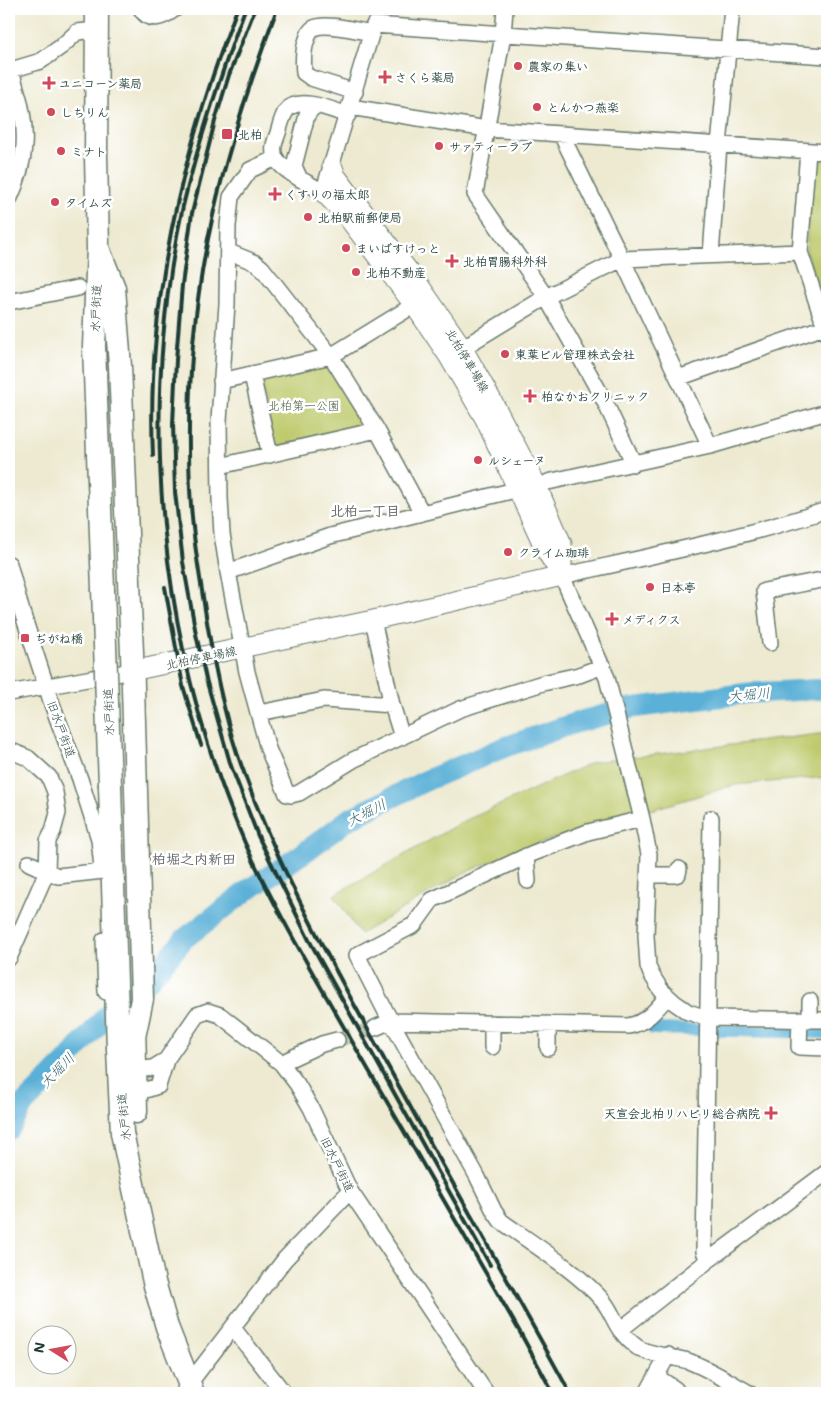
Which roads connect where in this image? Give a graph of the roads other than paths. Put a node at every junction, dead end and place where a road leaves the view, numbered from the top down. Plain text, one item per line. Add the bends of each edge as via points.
1 (141, 9) edge
2 (175, 9) edge
3 (505, 9) edge
4 (732, 9) edge
5 (97, 19) edge
6 (372, 33) junction
7 (503, 34) junction
8 (728, 49) junction
9 (827, 56) edge
10 (10, 68) edge
11 (315, 105) junction
12 (351, 105) junction
13 (488, 129) junction
14 (561, 134) junction
15 (719, 145) junction
16 (808, 151) junction
17 (827, 152) edge
18 (276, 158) junction
19 (332, 165) junction
20 (299, 178) junction
21 (325, 194) junction
22 (9, 200) edge
23 (98, 248) junction
24 (229, 252) junction
25 (800, 252) junction
26 (711, 255) junction
27 (622, 259) junction
28 (78, 288) dead end
29 (546, 297) junction
30 (9, 302) edge
31 (414, 305) junction
32 (826, 328) edge
33 (455, 352) junction
34 (331, 356) junction
35 (252, 375) junction
36 (678, 378) junction
37 (221, 381) junction
38 (827, 412) edge
39 (378, 430) junction
40 (710, 446) junction
41 (270, 455) junction
42 (634, 464) junction
43 (220, 466) junction
44 (548, 482) dead end
45 (511, 491) dead end
46 (827, 510) edge
47 (422, 513) junction
48 (9, 564) edge
49 (228, 572) junction
50 (562, 576) junction
51 (827, 579) edge
52 (373, 620) junction
53 (770, 643) dead end
54 (243, 649) junction
55 (132, 671) junction
56 (605, 672) junction
57 (47, 686) junction
58 (9, 693) edge
59 (392, 705) junction
60 (259, 713) junction
61 (402, 737) junction
62 (9, 750) edge
63 (711, 818) dead end
64 (642, 819) junction
65 (526, 856) junction
66 (30, 863) dead end
67 (679, 869) dead end
68 (47, 871) junction
69 (102, 871) junction
70 (648, 875) junction
71 (528, 881) dead end
72 (122, 953) junction
73 (9, 958) edge
74 (667, 997) junction
75 (810, 1001) dead end
76 (707, 1018) junction
77 (805, 1019) junction
78 (391, 1020) junction
79 (827, 1020) edge
80 (492, 1023) junction
81 (548, 1024) junction
82 (375, 1028) tunnel mouth
83 (337, 1040) tunnel mouth
84 (126, 1043) junction
85 (492, 1048) dead end
86 (548, 1048) dead end
87 (827, 1048) edge
88 (166, 1060) junction
89 (280, 1063) junction
90 (129, 1081) junction
91 (827, 1172) edge
92 (350, 1191) junction
93 (710, 1259) junction
94 (233, 1328) junction
95 (620, 1330) junction
96 (668, 1355) junction
97 (657, 1377) junction
98 (188, 1390) edge
99 (744, 1392) edge
100 (284, 1393) edge
101 (486, 1393) edge
102 (647, 1393) edge
103 (678, 1393) edge

1 - 2 street via 152,18 162,18
3 - 7 street
4 - 8 street
5 - 10 street via 41,61
5 - 23 highway, 水戸街道
6 - 7 street via 374,25
6 - 12 street
6 - 12 street via 325,25 310,31 305,47 304,73
7 - 8 street
7 - 13 street
8 - 9 street
8 - 15 street
10 - 22 street via 24,116 25,147
11 - 12 street
11 - 18 street via 295,104 284,113 274,147
11 - 20 street via 307,115 294,166
12 - 13 street
12 - 19 street
13 - 14 street
13 - 29 street via 475,194
14 - 15 street
14 - 27 street
15 - 16 street
15 - 26 street
16 - 17 street
16 - 25 street
18 - 20 street
18 - 24 street via 250,170 231,197
19 - 21 street
19 - 33 main road, 北柏停車場線 via 336,176 417,282
20 - 21 street
21 - 31 main road, 北柏停車場線 via 345,214
23 - 55 highway via 114,288 125,459
23 - 72 highway, 水戸街道 via 108,351 110,589
24 - 34 street via 256,262 262,268
24 - 37 street
25 - 26 street
25 - 32 street
26 - 27 street
27 - 29 street
27 - 36 street
28 - 30 street
29 - 33 street
29 - 42 street via 604,400
31 - 33 main road, 北柏停車場線
31 - 34 street
32 - 36 street
33 - 50 main road, 北柏停車場線 via 546,551
34 - 35 street
34 - 39 street
35 - 37 street
35 - 41 street
36 - 40 street
37 - 43 street
38 - 40 street
39 - 41 street
39 - 47 street
40 - 42 street
41 - 43 street
42 - 44 street
43 - 49 street via 222,534
45 - 47 street
46 - 50 street via 702,545
47 - 49 street via 330,536
48 - 57 street, 旧水戸街道
49 - 54 street
50 - 52 main road, 北柏停車場線
50 - 56 street
51 - 53 street via 764,591
52 - 54 main road, 北柏停車場線
52 - 59 street
54 - 55 main road, 北柏停車場線
54 - 60 street via 246,672
55 - 57 street
55 - 72 highway
56 - 61 street via 543,683 460,710
56 - 64 street
57 - 58 street
57 - 69 street, 旧水戸街道 via 100,839
59 - 60 street via 324,700
59 - 61 street
60 - 61 street via 268,749 287,794 292,795 353,760
62 - 68 street via 28,758 49,777 55,792 58,813 48,841
63 - 76 street
64 - 65 street via 588,832
64 - 70 street via 649,854
65 - 71 street
65 - 78 street via 432,900 414,925 356,956
66 - 68 street
67 - 70 street via 674,876
68 - 69 street via 58,876
68 - 73 street
69 - 72 street, 旧水戸街道 via 103,896
70 - 74 street via 648,966
72 - 84 highway, 水戸街道
72 - 84 street, 旧水戸街道 via 109,1024
74 - 76 street via 688,1012
74 - 81 street via 655,1012 636,1025
75 - 77 street
76 - 77 street
76 - 93 street via 700,1111 704,1252
77 - 79 street
77 - 87 street via 799,1047
78 - 80 street
78 - 82 street
78 - 95 street via 501,1221 578,1278 602,1300
80 - 81 street
80 - 85 street
81 - 86 street
83 - 89 street
84 - 90 highway, 水戸街道
88 - 89 street, 旧水戸街道 via 197,1015 208,1010 220,1015
88 - 90 street
88 - 90 street, 旧水戸街道 via 158,1086
89 - 92 street, 旧水戸街道 via 311,1108
90 - 98 highway, 水戸街道 via 122,1133 154,1282
91 - 93 street
92 - 94 street via 285,1259
92 - 101 street, 旧水戸街道
93 - 95 street
94 - 98 street
94 - 100 street
95 - 96 street via 638,1348
96 - 97 street
96 - 99 street via 706,1369
97 - 102 street
97 - 103 street

